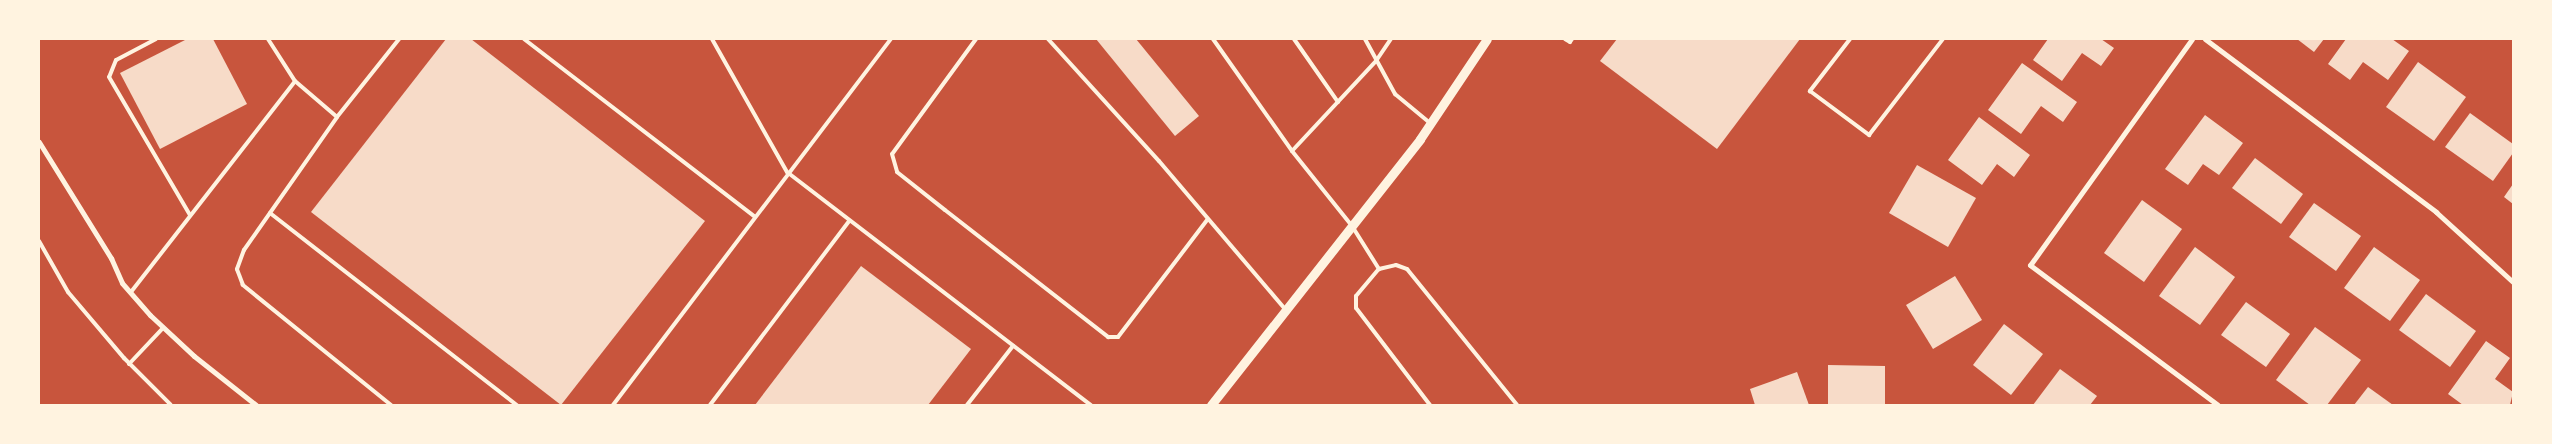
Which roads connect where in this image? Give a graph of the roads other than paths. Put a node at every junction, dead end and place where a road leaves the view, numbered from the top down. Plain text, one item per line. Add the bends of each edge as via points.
1 (156, 39) edge
2 (268, 39) edge
3 (399, 39) edge
4 (524, 39) edge
5 (712, 39) edge
6 (892, 39) edge
7 (976, 39) edge
8 (1048, 39) edge
9 (1213, 39) edge
10 (1294, 39) edge
11 (1365, 39) edge
12 (1391, 39) edge
13 (1487, 39) edge
14 (1565, 39) edge
15 (1572, 39) edge
16 (1850, 39) edge
17 (1943, 39) edge
18 (2192, 39) edge
19 (2205, 39) edge
20 (1376, 61) junction
21 (295, 80) junction
22 (1338, 102) junction
23 (337, 117) junction
24 (1431, 124) junction
25 (39, 142) edge
26 (1292, 151) junction
27 (787, 172) junction
28 (270, 213) junction
29 (190, 215) junction
30 (754, 216) junction
31 (1207, 220) junction
32 (849, 221) junction
33 (1352, 226) junction
34 (39, 241) edge
35 (1379, 269) junction
36 (2513, 282) edge
37 (131, 292) junction
38 (1286, 310) junction
39 (163, 328) junction
40 (1013, 346) junction
41 (129, 364) junction
42 (171, 405) edge
43 (256, 405) edge
44 (391, 405) edge
45 (517, 405) edge
46 (612, 405) edge
47 (710, 405) edge
48 (967, 405) edge
49 (1091, 405) edge
50 (1211, 405) edge
51 (1430, 405) edge
52 (1517, 405) edge
53 (2218, 405) edge

1 - 29 lane via 116,60 109,77
2 - 21 lane
3 - 23 lane
4 - 30 lane
5 - 27 lane
6 - 27 lane
7 - 31 lane via 892,154 897,172 959,221 1108,337 1118,337
8 - 31 lane via 1159,161
9 - 26 lane
10 - 22 lane
11 - 20 lane
12 - 20 lane
13 - 24 street
14 - 15 lane via 1570,42
16 - 17 lane via 1810,91 1869,135
18 - 53 street via 2030,265
19 - 36 street via 2436,212
20 - 22 lane
20 - 24 lane via 1395,94
21 - 23 lane
21 - 29 lane
22 - 26 lane
23 - 28 lane
24 - 33 street
25 - 37 street via 111,258 122,283
26 - 33 lane
27 - 30 lane
27 - 32 lane
28 - 44 lane via 244,250 237,269 243,284
28 - 45 lane
29 - 37 lane
30 - 46 lane
31 - 38 lane
32 - 40 lane
32 - 47 lane
33 - 35 lane
33 - 38 street
34 - 41 lane via 68,292
35 - 51 lane via 1356,296 1356,308
35 - 52 lane via 1396,265 1407,269
37 - 39 street
38 - 50 street
39 - 41 lane
39 - 43 street
40 - 48 lane
40 - 49 lane
41 - 42 lane

